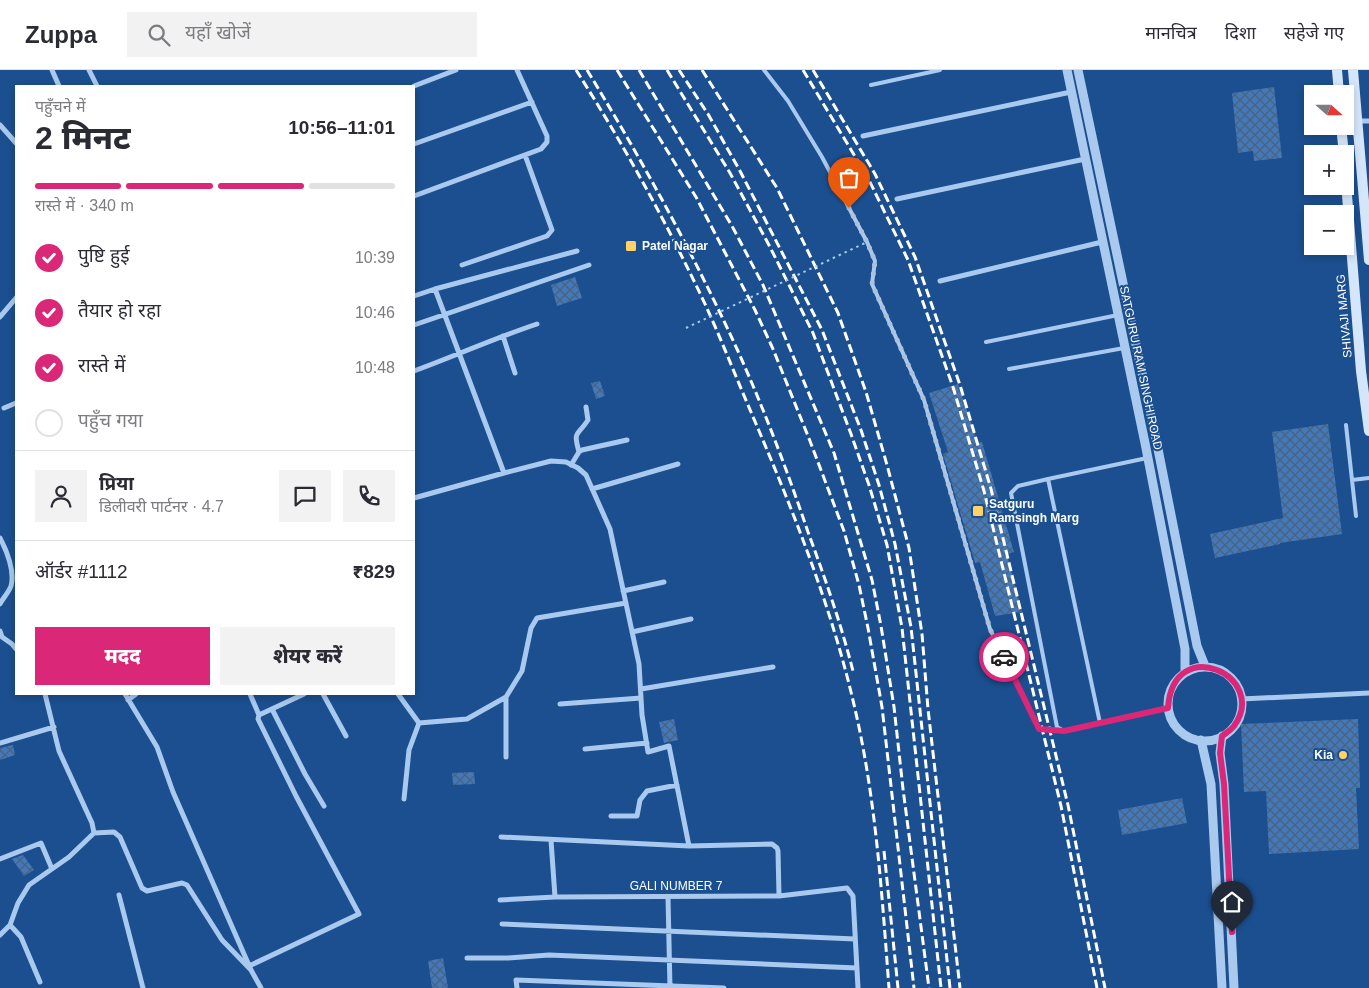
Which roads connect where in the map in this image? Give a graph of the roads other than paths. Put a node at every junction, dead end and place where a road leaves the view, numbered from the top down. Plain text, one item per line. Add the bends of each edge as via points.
1 (52, 70) edge
2 (89, 70) edge
3 (456, 70) edge
4 (517, 70) edge
5 (764, 70) edge
6 (940, 70) edge
7 (1067, 70) edge
8 (1078, 70) edge
9 (1337, 70) edge
10 (1353, 70) edge
11 (59, 85) edge
12 (96, 85) edge
13 (871, 85) dead end
14 (1338, 85) edge
15 (415, 86) edge
16 (1071, 92) junction
17 (532, 102) junction
18 (1357, 121) junction
19 (1369, 121) edge
20 (0, 125) edge
21 (862, 136) dead end
22 (15, 141) edge
23 (415, 144) edge
24 (525, 155) junction
25 (1085, 159) junction
26 (1347, 195) edge
27 (415, 196) edge
28 (897, 200) dead end
29 (1102, 242) junction
30 (577, 251) dead end
31 (1369, 260) edge
32 (462, 265) dead end
33 (589, 265) dead end
34 (940, 282) dead end
35 (436, 289) junction
36 (415, 296) edge
37 (15, 299) edge
38 (445, 314) junction
39 (1118, 315) junction
40 (0, 317) edge
41 (537, 324) dead end
42 (415, 325) edge
43 (503, 336) junction
44 (986, 342) dead end
45 (1124, 348) junction
46 (460, 354) junction
47 (1009, 369) dead end
48 (415, 371) edge
49 (515, 374) dead end
50 (15, 403) edge
51 (586, 407) dead end
52 (4, 408) dead end
53 (1346, 425) dead end
54 (1369, 431) edge
55 (627, 440) dead end
56 (579, 452) junction
57 (1147, 458) junction
58 (678, 464) dead end
59 (571, 465) junction
60 (504, 473) junction
61 (1369, 478) edge
62 (1048, 479) junction
63 (1352, 480) junction
64 (592, 489) junction
65 (415, 498) edge
66 (1356, 516) dead end
67 (0, 538) edge
68 (664, 582) dead end
69 (623, 591) junction
70 (626, 602) junction
71 (0, 604) edge
72 (691, 619) dead end
73 (632, 632) junction
74 (1, 636) edge
75 (15, 648) edge
76 (1205, 666) junction
77 (773, 667) dead end
78 (1185, 672) junction
79 (640, 689) junction
80 (1369, 693) edge
81 (45, 695) edge
82 (126, 695) edge
83 (135, 695) edge
84 (250, 695) edge
85 (302, 695) edge
86 (324, 695) edge
87 (399, 695) edge
88 (506, 697) junction
89 (641, 698) junction
90 (1242, 699) junction
91 (128, 700) junction
92 (560, 704) dead end
93 (1168, 708) junction
94 (272, 709) junction
95 (259, 715) junction
96 (1100, 722) junction
97 (419, 723) junction
98 (54, 727) junction
99 (1061, 730) junction
100 (346, 736) dead end
101 (1222, 736) junction
102 (1201, 740) junction
103 (0, 743) edge
104 (646, 743) junction
105 (585, 749) dead end
106 (506, 757) dead end
107 (677, 785) junction
108 (404, 799) dead end
109 (324, 806) dead end
110 (611, 816) dead end
111 (94, 833) junction
112 (501, 837) dead end
113 (551, 840) junction
114 (689, 846) junction
115 (0, 859) edge
116 (52, 869) junction
117 (119, 895) dead end
118 (779, 896) junction
119 (554, 897) junction
120 (668, 897) junction
121 (500, 900) dead end
122 (502, 924) dead end
123 (10, 926) junction
124 (668, 931) junction
125 (0, 935) edge
126 (855, 939) junction
127 (467, 958) dead end
128 (669, 961) junction
129 (250, 968) junction
130 (857, 968) junction
131 (40, 982) dead end
132 (670, 987) edge
133 (143, 988) edge
134 (261, 988) edge
135 (516, 988) edge
136 (724, 988) edge
137 (858, 988) edge
138 (1222, 988) edge
139 (1234, 988) edge

1 - 11 street
2 - 12 street
3 - 15 street
4 - 17 street
5 - 99 lane via 788,101 822,157 867,242 875,261 872,284 924,400 990,629 1039,729
6 - 13 lane
7 - 16 street, SATGURU RAM SINGH ROAD
8 - 76 street, SATGURU RAM SINGH ROAD via 1197,646
9 - 14 main road
10 - 18 main road
16 - 21 street
16 - 25 street, SATGURU RAM SINGH ROAD
17 - 23 street
17 - 24 street via 547,142 541,149
18 - 19 street
18 - 31 main road
20 - 22 street
24 - 27 street
24 - 32 street via 552,230 547,236
25 - 28 street
25 - 29 street, SATGURU RAM SINGH ROAD
26 - 54 main road, SHIVAJI MARG
29 - 34 street
29 - 39 street, SATGURU RAM SINGH ROAD
30 - 35 street
33 - 38 street
35 - 36 street
35 - 38 street
37 - 40 street
38 - 42 street
38 - 46 street
39 - 44 lane
39 - 45 street, SATGURU RAM SINGH ROAD
41 - 43 street
43 - 46 street
43 - 49 street
45 - 47 lane
45 - 57 street, SATGURU RAM SINGH ROAD
46 - 48 street
46 - 60 street
50 - 52 street
51 - 56 street via 588,420 575,438
53 - 63 lane
55 - 56 street
56 - 59 street
57 - 62 lane
57 - 78 street, SATGURU RAM SINGH ROAD via 1185,649
58 - 64 street
59 - 60 street via 550,461
59 - 64 street via 586,475
60 - 65 street
61 - 63 lane
62 - 96 lane
62 - 99 lane via 1018,486 1011,493 1057,728
63 - 66 lane
64 - 69 street via 610,529
67 - 71 street via 12,578 11,587
68 - 69 street
69 - 70 street
70 - 73 street
70 - 88 street via 537,618 531,628 522,671
72 - 73 street
73 - 79 street
74 - 75 street
76 - 78 street
76 - 90 street via 1222,671 1235,683
77 - 79 street
78 - 93 street via 1169,694
79 - 89 street
80 - 90 street
81 - 98 street
82 - 91 street
83 - 91 street
84 - 95 street
85 - 94 street
86 - 100 street
87 - 97 street
88 - 97 street via 468,719
88 - 106 street
89 - 92 street
89 - 104 street
90 - 101 street via 1234,727
91 - 129 street via 157,747 173,792
93 - 96 lane
93 - 102 street via 1174,724 1185,735
94 - 95 street
94 - 109 street
95 - 129 street via 258,719 292,788 359,914
96 - 99 lane
97 - 108 street via 409,750
98 - 103 street
98 - 111 street via 59,751
101 - 102 street
101 - 139 street via 1220,753
102 - 138 street via 1211,784
104 - 105 street
104 - 107 street via 648,752 670,746
107 - 110 street via 647,792 640,800 637,816
107 - 114 street
111 - 116 street
111 - 129 street via 118,834 144,890 182,883 187,885 222,940
112 - 113 street
113 - 114 street
113 - 119 street
114 - 118 street via 775,845 778,851
115 - 116 street via 40,843
116 - 123 street via 29,886 18,903
117 - 133 street
118 - 120 street, GALI NUMBER 7
118 - 126 street, GALI NUMBER 7 via 843,888 850,891
119 - 120 street, GALI NUMBER 7
119 - 121 street, GALI NUMBER 7
120 - 124 street
122 - 124 street
123 - 125 street
123 - 131 street via 21,938
124 - 126 street
124 - 128 street
126 - 130 street
127 - 128 street via 549,955
128 - 130 street
128 - 132 street
129 - 134 street
130 - 137 street
132 - 135 street via 516,980
132 - 136 street

